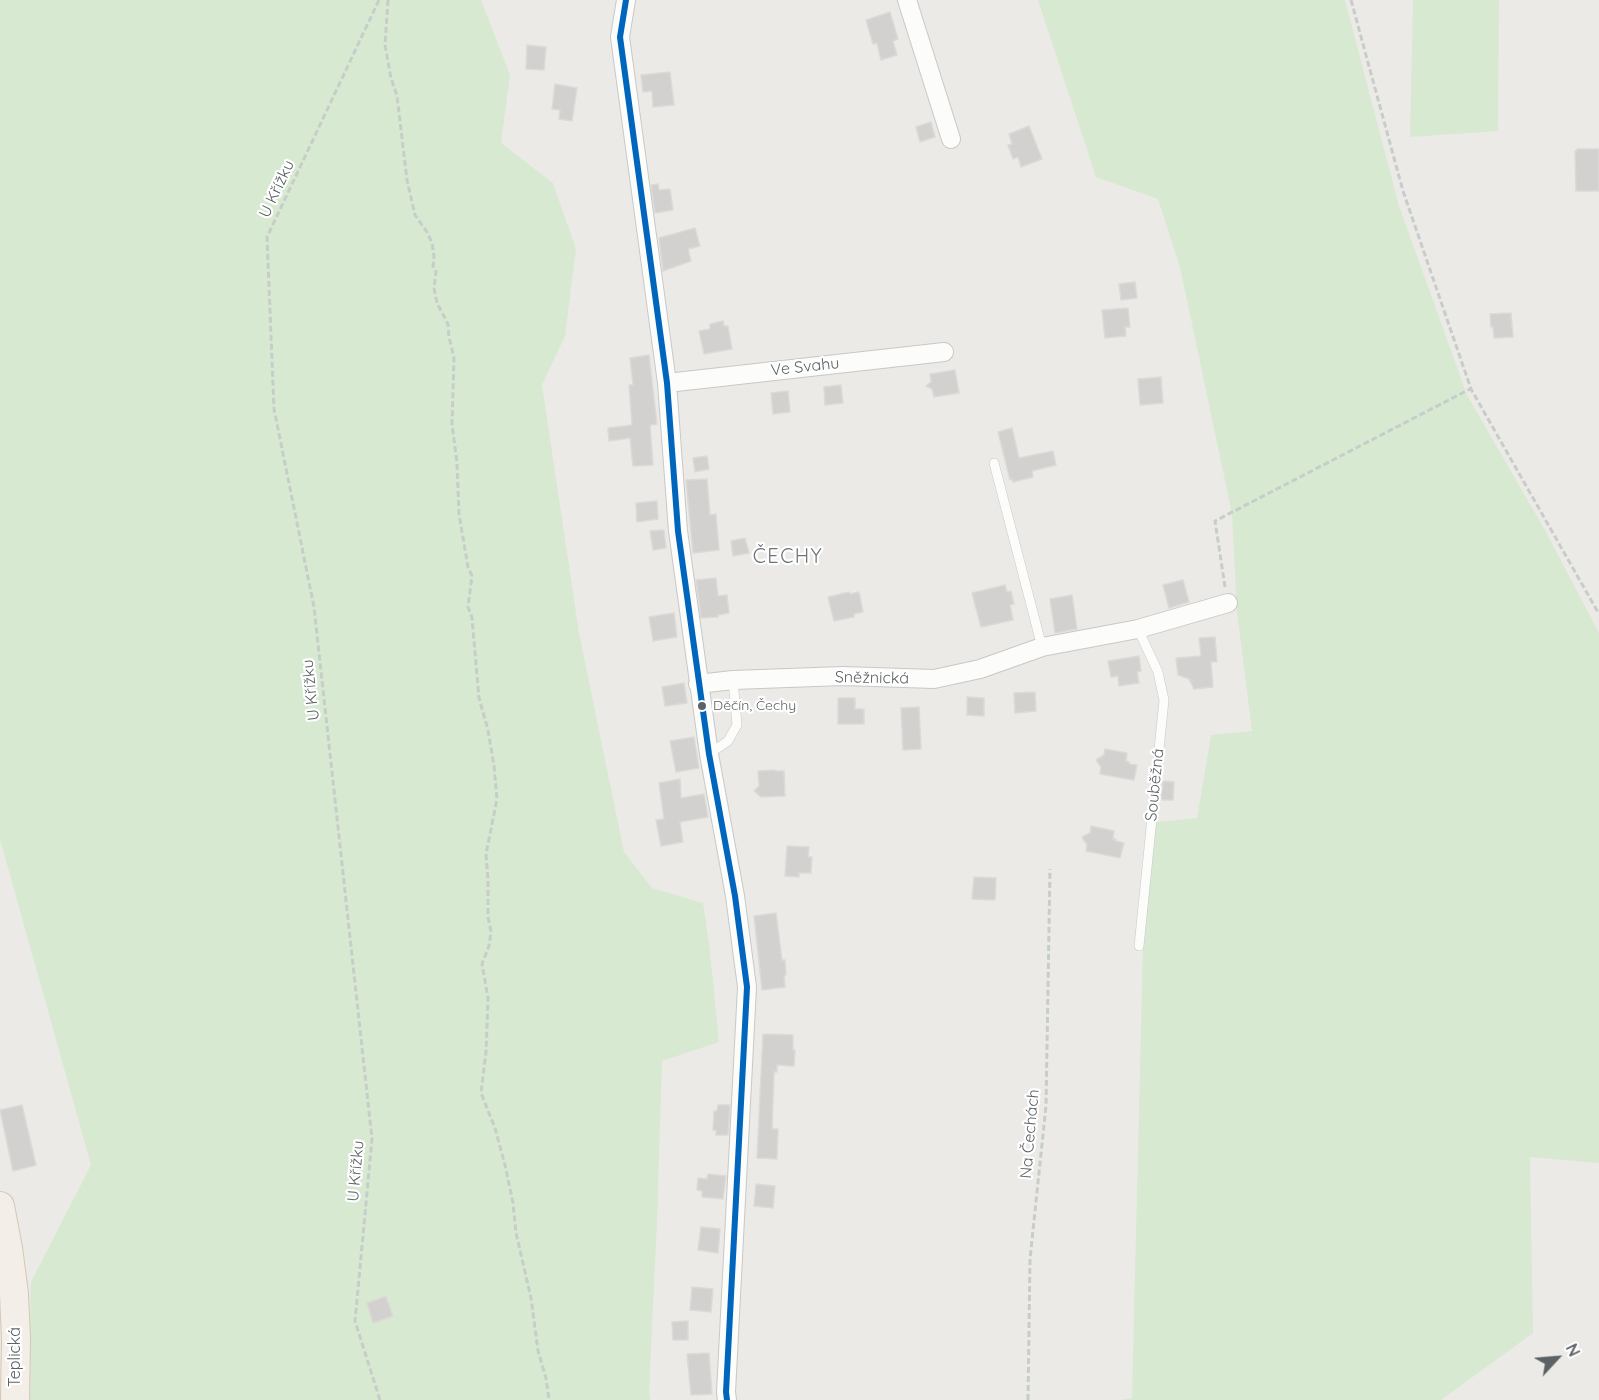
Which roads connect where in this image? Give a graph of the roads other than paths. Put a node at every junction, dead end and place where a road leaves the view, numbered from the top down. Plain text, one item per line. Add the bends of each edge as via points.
1 (626, 0) edge
2 (906, 0) edge
3 (951, 139) dead end
4 (944, 352) dead end
5 (667, 383) junction
6 (994, 464) dead end
7 (1228, 603) road end
8 (1138, 629) junction
9 (1042, 647) junction
10 (733, 680) junction
11 (698, 684) junction
12 (709, 754) junction
13 (1139, 946) dead end
14 (0, 1206) edge
15 (15, 1400) edge
16 (727, 1400) edge

1 - 5 street via 620,37
2 - 3 street
4 - 5 street, Ve Svahu
5 - 11 street via 678,531
6 - 9 lane
7 - 8 street, Sněžnická
8 - 9 street, Sněžnická
8 - 13 lane, Souběžná via 1158,672 1164,700
9 - 10 street, Sněžnická via 980,669 934,679 843,676
10 - 11 street, Sněžnická
10 - 12 lane via 737,725 728,741
11 - 12 street
12 - 16 street via 747,987
14 - 15 main road, Teplická via 14,1294

